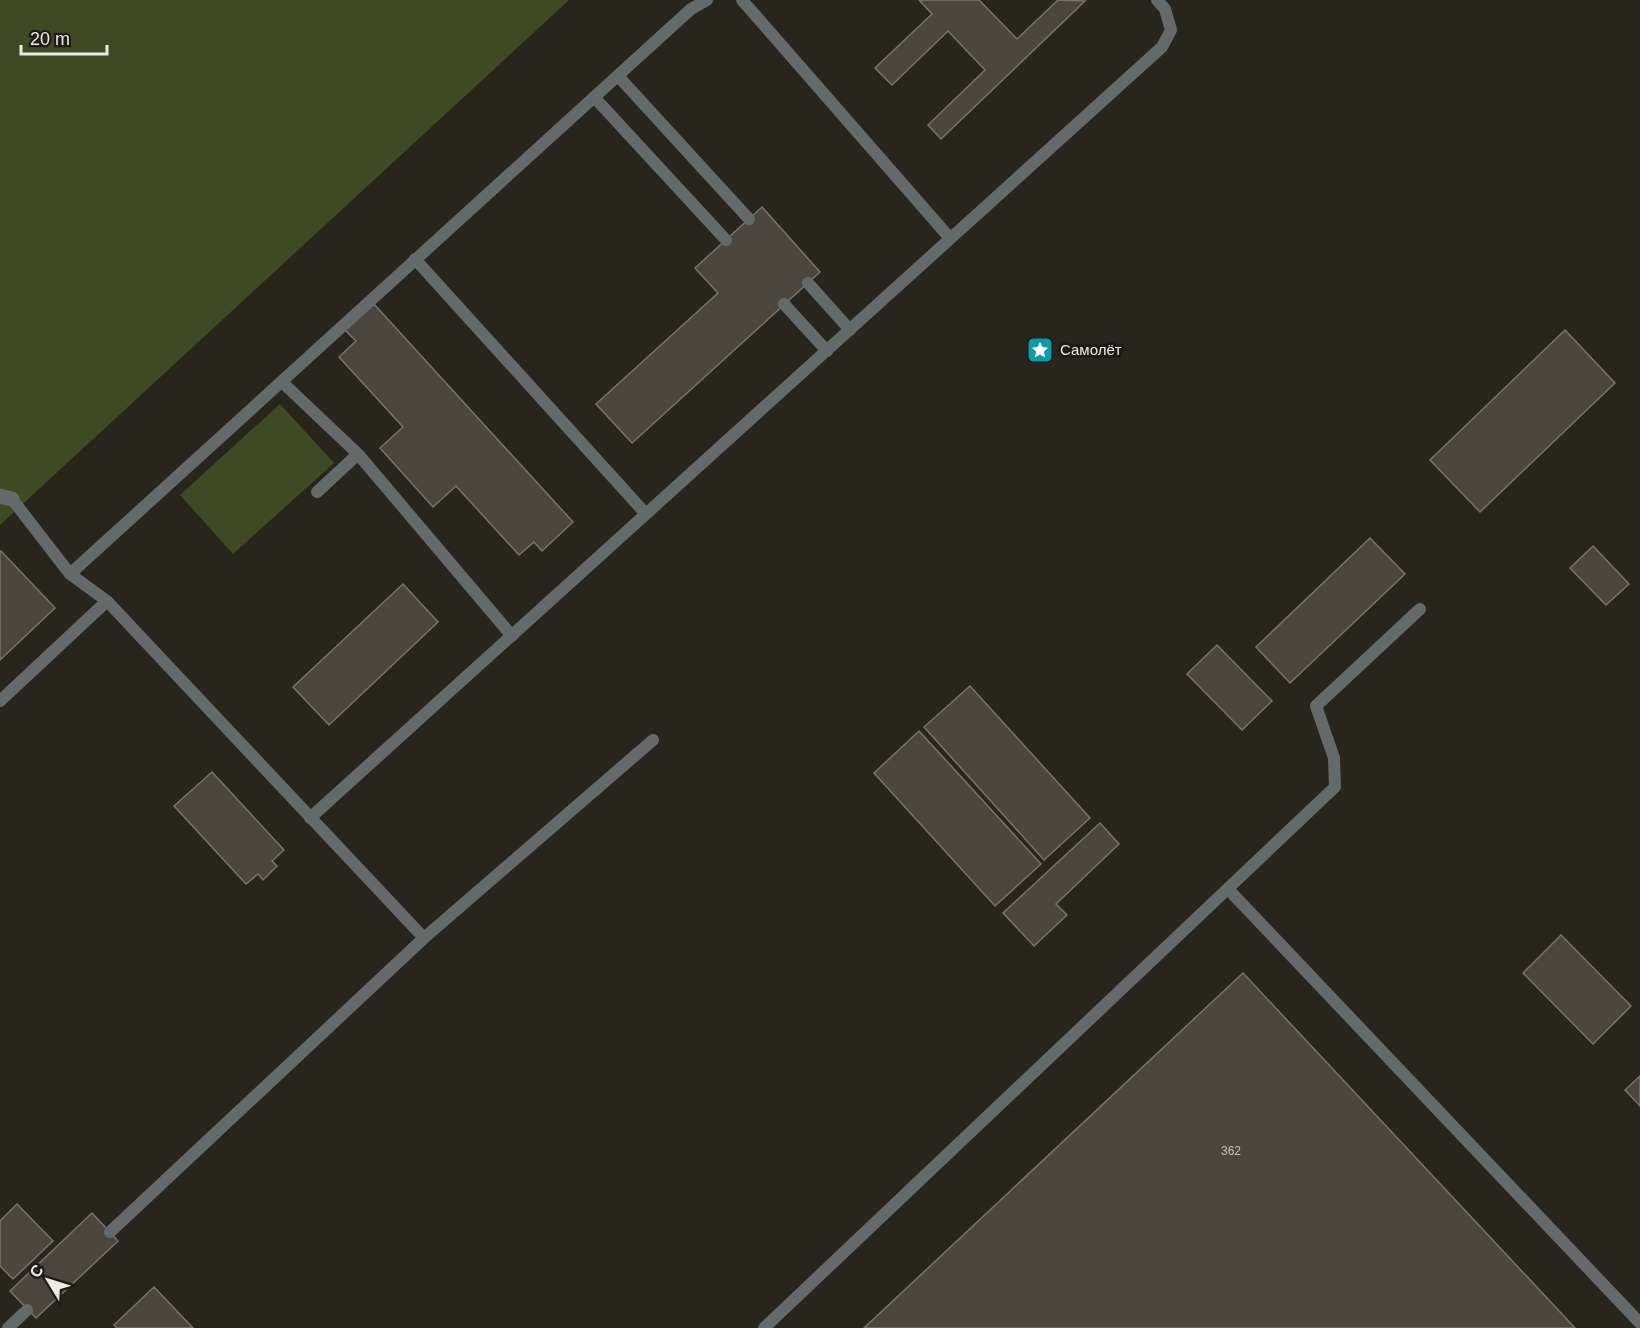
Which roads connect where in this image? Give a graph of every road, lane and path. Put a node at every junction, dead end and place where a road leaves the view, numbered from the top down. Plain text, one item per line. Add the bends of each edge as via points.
1 (707, 0) edge
2 (742, 0) edge
3 (1157, 0) edge
4 (618, 76) junction
5 (594, 97) junction
6 (749, 219) dead end
7 (950, 237) junction
8 (726, 240) dead end
9 (415, 259) junction
10 (808, 283) dead end
11 (784, 304) dead end
12 (850, 330) junction
13 (827, 351) junction
14 (282, 382) junction
15 (358, 454) junction
16 (317, 492) dead end
17 (6, 497) edge
18 (646, 514) junction
19 (70, 574) junction
20 (107, 601) junction
21 (1420, 609) dead end
22 (512, 636) junction
23 (0, 701) edge
24 (653, 740) dead end
25 (310, 818) junction
26 (1228, 889) junction
27 (424, 938) junction
28 (110, 1232) dead end
29 (27, 1310) dead end
30 (1640, 1323) edge
31 (8, 1328) edge
32 (764, 1328) edge

1 - 4 lane via 691,9
2 - 7 lane
3 - 7 lane via 1165,9 1171,30 1162,47
4 - 5 lane
4 - 6 lane
5 - 8 lane
5 - 9 lane
7 - 12 lane
9 - 14 lane
9 - 18 lane
10 - 12 lane
11 - 13 lane
12 - 13 lane
13 - 18 lane
14 - 15 lane
14 - 19 lane
15 - 16 lane
15 - 22 lane
17 - 19 lane
18 - 22 lane
19 - 20 lane
20 - 23 lane
20 - 25 lane
21 - 26 lane via 1316,706 1334,759 1335,787
22 - 25 lane
24 - 27 lane
25 - 27 lane
26 - 30 lane
26 - 32 lane
27 - 28 lane
29 - 31 lane

